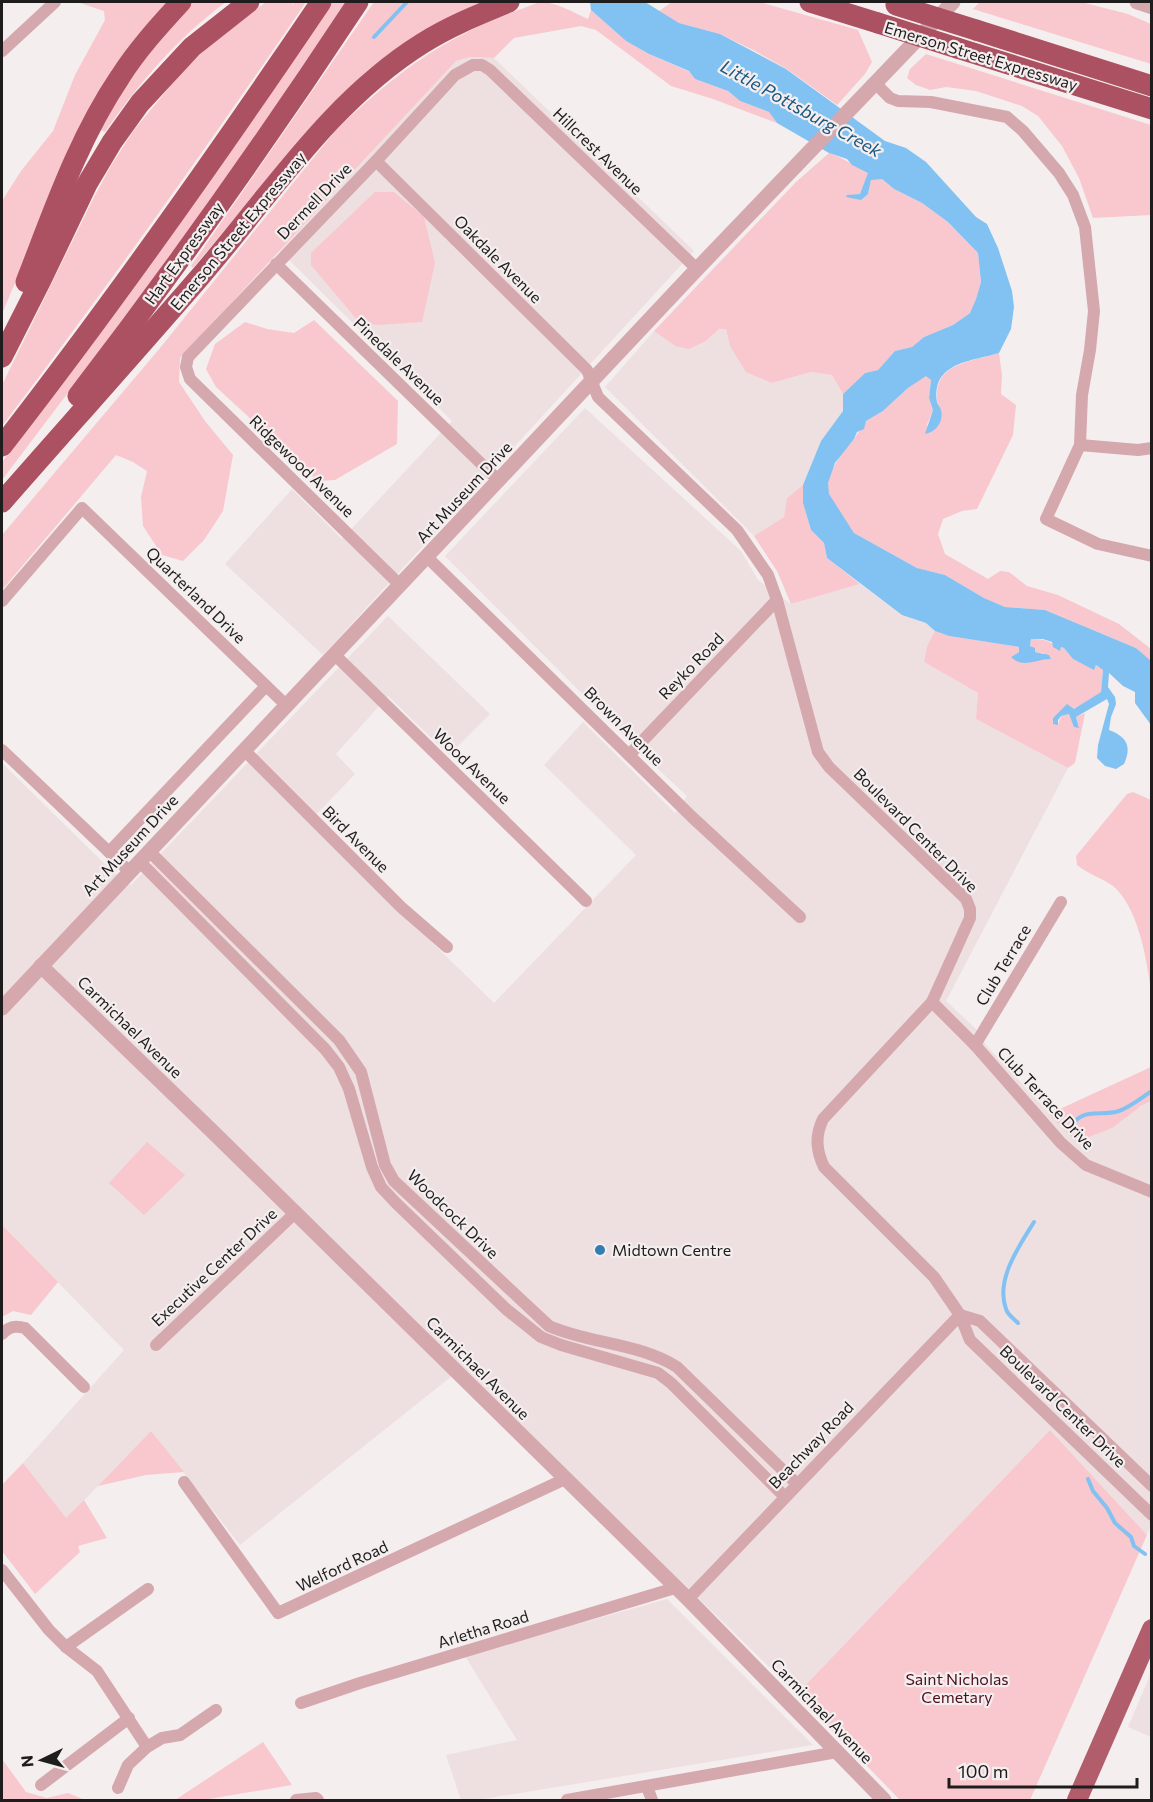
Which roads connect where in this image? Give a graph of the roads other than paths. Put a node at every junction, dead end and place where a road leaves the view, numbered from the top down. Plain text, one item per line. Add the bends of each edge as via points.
1 (55, 2) edge
2 (181, 2) edge
3 (249, 2) edge
4 (321, 2) edge
5 (358, 2) edge
6 (509, 2) edge
7 (810, 2) edge
8 (953, 2) edge
9 (1137, 2) edge
10 (890, 3) edge
11 (1152, 7) edge
12 (2, 51) edge
13 (473, 65) joint
14 (875, 83) junction
15 (1152, 84) edge
16 (1120, 100) junction
17 (1152, 109) edge
18 (1152, 114) edge
19 (376, 161) junction
20 (276, 264) junction
21 (697, 270) junction
22 (2, 346) edge
23 (2, 357) edge
24 (186, 366) joint
25 (592, 383) junction
26 (1080, 445) junction
27 (2, 446) edge
28 (1152, 448) edge
29 (499, 481) junction
30 (2, 497) edge
31 (2, 502) edge
32 (1152, 556) edge
33 (427, 557) junction
34 (400, 585) junction
35 (777, 600) junction
36 (2, 601) edge
37 (334, 655) junction
38 (266, 686) junction
39 (287, 706) junction
40 (2, 750) edge
41 (245, 751) junction
42 (629, 755) junction
43 (109, 852) junction
44 (139, 862) junction
45 (586, 901) dead end
46 (1060, 902) dead end
47 (800, 917) dead end
48 (447, 947) dead end
49 (41, 966) junction
50 (932, 1002) junction
51 (2, 1008) edge
52 (975, 1045) junction
53 (1152, 1192) edge
54 (295, 1213) junction
55 (960, 1315) junction
56 (2, 1334) edge
57 (156, 1345) dead end
58 (84, 1387) dead end
59 (565, 1479) junction
60 (184, 1482) dead end
61 (797, 1484) junction
62 (1152, 1486) edge
63 (784, 1496) junction
64 (1152, 1515) edge
65 (2, 1570) edge
66 (675, 1588) junction
67 (148, 1589) dead end
68 (688, 1599) junction
69 (1152, 1629) edge
70 (66, 1647) junction
71 (301, 1703) dead end
72 (216, 1710) dead end
73 (129, 1718) junction
74 (147, 1747) junction
75 (837, 1752) junction
76 (41, 1785) dead end
77 (646, 1786) junction
78 (118, 1788) dead end
79 (296, 1800) edge
80 (318, 1800) edge
81 (567, 1800) edge
82 (652, 1800) edge
83 (884, 1800) edge
84 (1077, 1800) edge

1 - 12 street
2 - 22 highway via 129,63 106,99 52,217
3 - 23 highway via 192,47 140,103 112,142 87,184
4 - 27 highway, Hart Expressway via 220,150
5 - 30 highway, Hart Expressway via 187,250
6 - 31 highway, Emerson Street Expressway via 423,43 343,107
7 - 16 highway, Emerson Street Expressway, bridge
8 - 14 street, Art Museum Drive
9 - 11 street
10 - 15 highway, Emerson Street Expressway, bridge
13 - 19 street, Dermell Drive via 455,75
13 - 21 street, Hillcrest Avenue via 490,70
14 - 21 street, Art Museum Drive
14 - 26 street via 898,101 932,102 1007,117 1054,167 1072,195 1085,227 1094,311
16 - 17 highway, Emerson Street Expressway
16 - 18 highway
19 - 20 street, Dermell Drive
19 - 25 street, Oakdale Avenue via 587,370
20 - 24 street, Dermell Drive via 188,357
20 - 29 street, Pinedale Avenue
21 - 25 street, Art Museum Drive
24 - 34 street, Ridgewood Avenue via 190,379
25 - 29 street, Art Museum Drive
25 - 35 street, Boulevard Center Drive via 598,396 737,530 768,575
26 - 28 street
26 - 32 street via 1046,519 1098,544
29 - 33 street, Art Museum Drive
33 - 34 street, Art Museum Drive
33 - 42 street, Brown Avenue
34 - 37 street, Art Museum Drive
35 - 42 street, Reyko Road
35 - 50 street, Boulevard Center Drive via 818,752 966,899 970,909 967,929
36 - 38 street, Quarterland Drive via 82,508
37 - 39 street, Art Museum Drive
37 - 45 street, Wood Avenue
38 - 39 street, Quarterland Drive
38 - 43 street
39 - 41 street, Art Museum Drive
40 - 43 street
41 - 44 street, Art Museum Drive
41 - 48 street, Bird Avenue via 401,908
42 - 47 street, Brown Avenue
43 - 44 street
44 - 49 street, Art Museum Drive
44 - 61 street, Woodcock Drive via 339,1040 361,1072 385,1165 401,1188 549,1326 663,1358 677,1367
44 - 63 street, Woodcock Drive via 337,1064 349,1089 372,1167 381,1187 396,1203 541,1337 658,1373
46 - 52 street, Club Terrace
49 - 51 street, Art Museum Drive
49 - 54 street, Carmichael Avenue
50 - 52 street, Club Terrace Drive
50 - 55 street, Boulevard Center Drive via 823,1119 817,1145 824,1167 934,1277
52 - 53 street, Club Terrace Drive via 1075,1157 1098,1171
54 - 57 street, Executive Center Drive
54 - 59 street, Carmichael Avenue
55 - 61 street, Beachway Road
55 - 62 street, Boulevard Center Drive via 980,1321
55 - 64 street, Boulevard Center Drive via 970,1340
56 - 58 street via 9,1327 25,1328
59 - 60 street, Welford Road via 278,1613
59 - 66 street, Carmichael Avenue
61 - 63 street, Beachway Road
63 - 68 street, Beachway Road
65 - 70 street
66 - 68 street, Carmichael Avenue
66 - 71 street, Arletha Road
67 - 70 street
68 - 75 street, Carmichael Avenue
69 - 84 highway
70 - 73 street via 97,1671
72 - 74 street via 180,1735 162,1738
73 - 74 street
73 - 76 street
74 - 78 street via 128,1766
75 - 77 street
75 - 83 street, Carmichael Avenue
77 - 81 street
77 - 82 street
79 - 80 street

